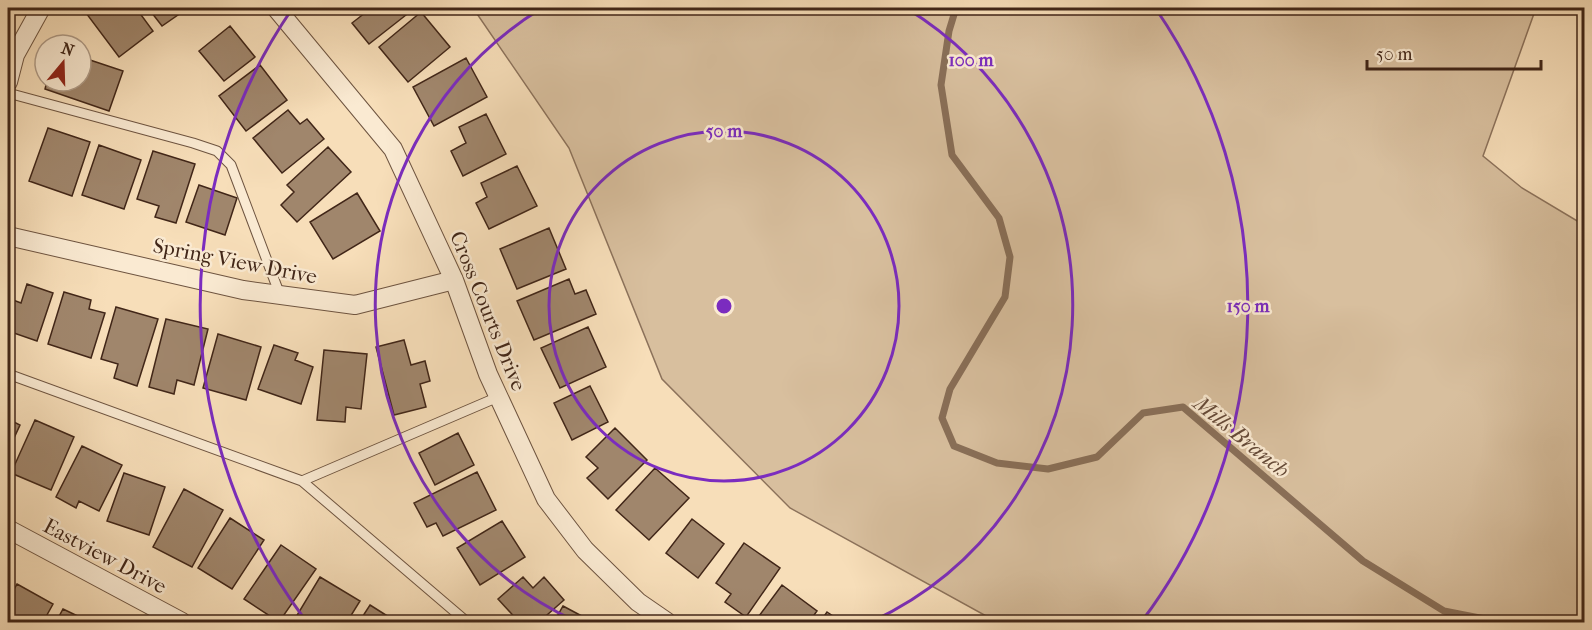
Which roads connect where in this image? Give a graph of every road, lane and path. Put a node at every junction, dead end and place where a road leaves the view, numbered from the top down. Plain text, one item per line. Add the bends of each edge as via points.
1 (41, 8) edge
2 (276, 8) edge
3 (8, 82) edge
4 (8, 93) edge
5 (8, 236) edge
6 (454, 280) junction
7 (280, 295) junction
8 (8, 374) edge
9 (498, 397) junction
10 (302, 481) junction
11 (8, 529) edge
12 (182, 622) edge
13 (466, 622) edge
14 (667, 622) edge

1 - 3 street via 15,56
2 - 6 street, Cross Courts Drive via 393,148
4 - 7 lane via 217,151 231,165
5 - 7 street, Spring View Drive
6 - 7 street, Spring View Drive via 355,305
6 - 9 street, Cross Courts Drive
8 - 10 lane
9 - 10 lane
9 - 14 street, Cross Courts Drive via 546,499 585,550 638,602
10 - 13 lane
11 - 12 street, Eastview Drive

